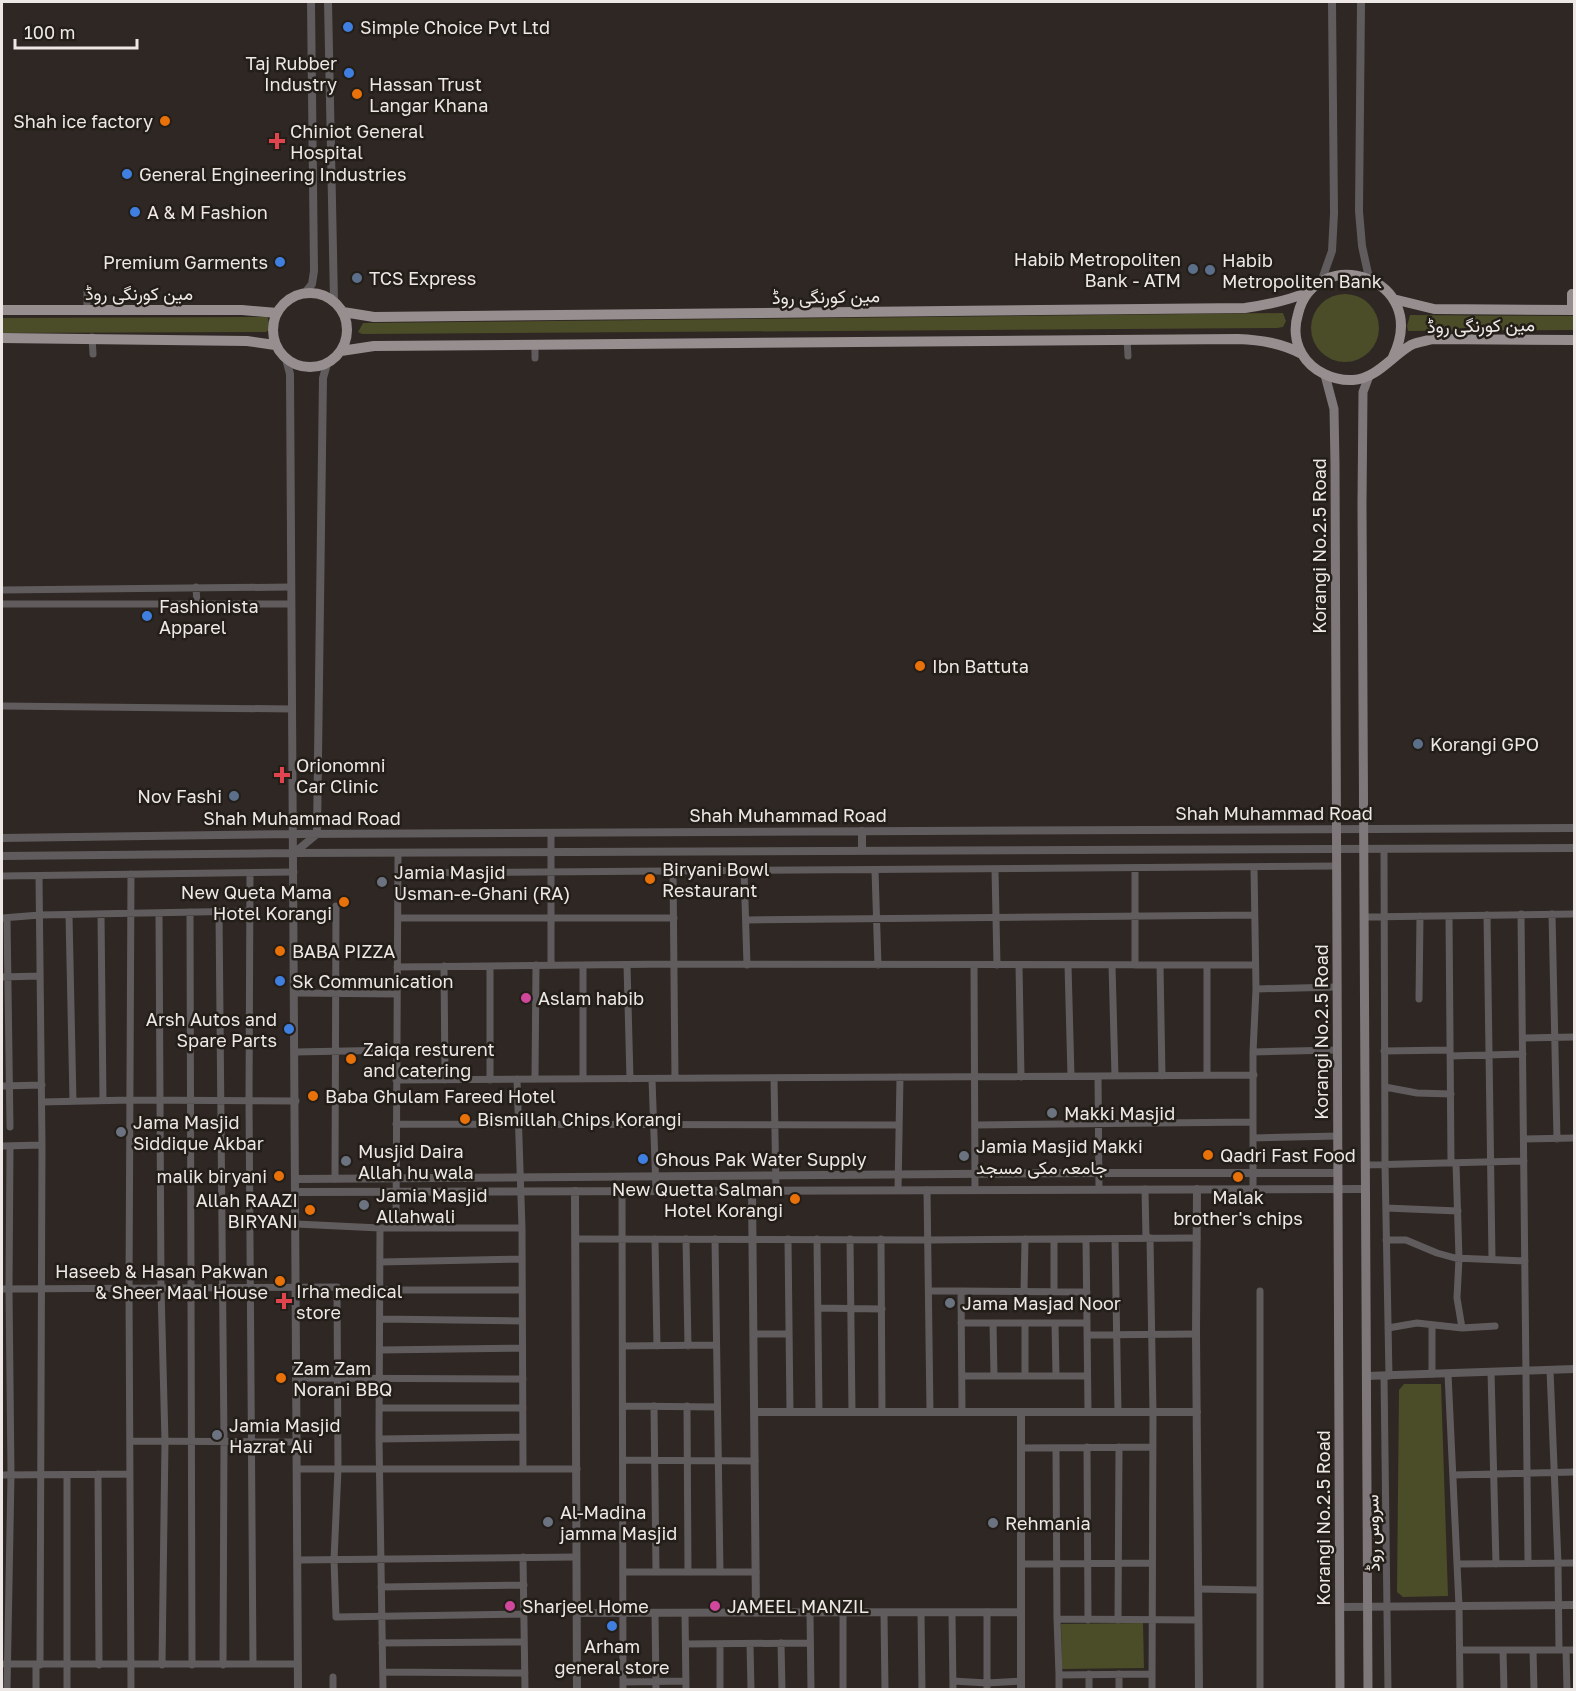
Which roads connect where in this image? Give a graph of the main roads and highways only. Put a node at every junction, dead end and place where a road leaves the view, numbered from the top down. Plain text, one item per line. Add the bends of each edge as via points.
1 (1308, 292) junction
2 (1572, 294) dead end
3 (1393, 298) junction
4 (2, 310) edge
5 (1573, 310) edge
6 (343, 312) junction
7 (277, 313) junction
8 (2, 338) edge
9 (1575, 340) edge
10 (275, 345) junction
11 (341, 351) junction
12 (1302, 354) junction
13 (1393, 357) junction
14 (1325, 375) junction
15 (1369, 376) junction
16 (1340, 1689) edge
17 (1368, 1689) edge

1 - 3 main road via 1321,282 1353,274 1369,278
1 - 6 main road, مین کورنگی روڈ via 1293,299 1245,308 386,317
1 - 12 main road via 1299,306 1296,322 1296,339
2 - 5 main road
3 - 5 main road, مین کورنگی روڈ via 1434,309
3 - 13 main road via 1402,328
4 - 7 main road, مین کورنگی روڈ
6 - 7 main road via 334,301 305,293 290,299
6 - 11 main road via 348,332
7 - 10 main road via 273,324
8 - 10 main road via 247,340
9 - 13 main road, مین کورنگی روڈ via 1433,339 1413,344
10 - 11 main road via 286,359 306,367 327,364
11 - 12 main road via 374,346 1238,339 1288,346
12 - 14 main road
13 - 15 main road
14 - 15 main road via 1340,380
14 - 16 main road, Korangi No.2.5 Road via 1334,409
15 - 17 main road via 1363,392

